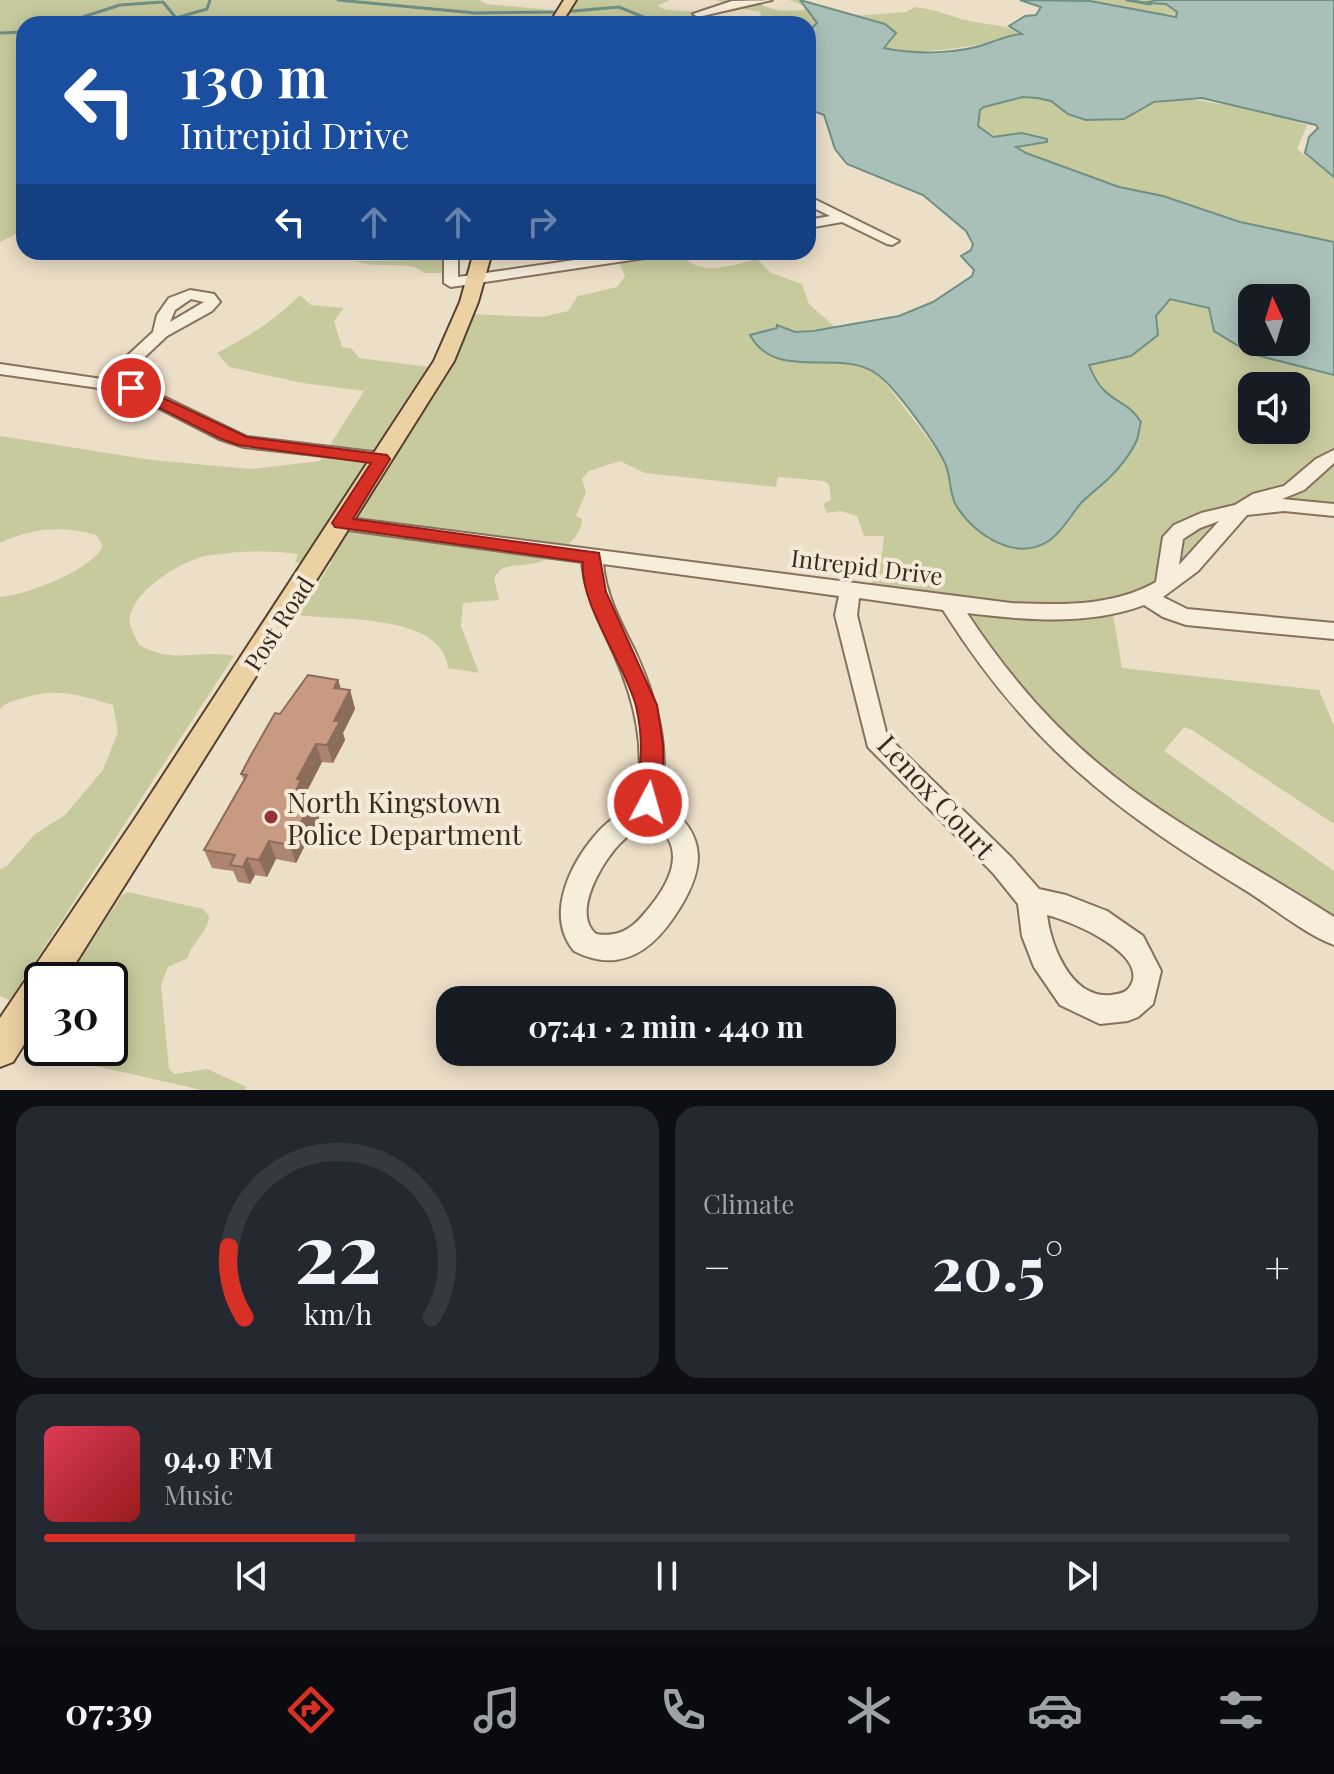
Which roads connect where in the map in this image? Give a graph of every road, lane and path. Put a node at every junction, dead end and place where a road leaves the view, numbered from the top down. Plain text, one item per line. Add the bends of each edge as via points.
1 (717, 0) edge
2 (767, 0) edge
3 (732, 4) junction
4 (698, 14) dead end
5 (816, 204) edge
6 (845, 217) junction
7 (816, 222) edge
8 (892, 241) dead end
9 (451, 260) edge
10 (481, 260) edge
11 (608, 260) edge
12 (476, 281) junction
13 (161, 333) dead end
14 (1, 366) edge
15 (107, 383) junction
16 (1334, 456) edge
17 (381, 459) junction
18 (1334, 510) edge
19 (1239, 512) junction
20 (341, 523) junction
21 (592, 557) junction
22 (850, 590) junction
23 (1157, 591) junction
24 (950, 603) junction
25 (1334, 631) edge
26 (648, 803) junction
27 (1031, 899) junction
28 (1334, 932) edge
29 (58, 962) edge
30 (24, 1012) edge
31 (0, 1049) edge

1 - 3 street
2 - 3 street
3 - 4 street
5 - 6 street
6 - 7 street
6 - 8 street
9 - 12 street via 451,283
10 - 12 main road, Post Road
11 - 12 street
12 - 17 main road, Post Road via 444,361
13 - 15 street
14 - 15 street
15 - 17 street via 131,388 244,442
16 - 19 street, Intrepid Drive via 1290,490 1252,501
17 - 20 main road, Post Road
18 - 19 street via 1289,505
19 - 23 street, Intrepid Drive via 1188,569
19 - 23 street via 1194,522 1176,532
20 - 21 street, Intrepid Drive
20 - 29 main road, Post Road
21 - 22 street, Intrepid Drive
21 - 26 street via 596,592 646,705 652,744
22 - 24 street, Intrepid Drive
22 - 27 street, Lenox Court via 846,615 876,740
23 - 24 street, Intrepid Drive via 1118,607 1081,612
23 - 25 street via 1171,612 1186,617
24 - 28 street via 1028,712 1107,785
26 - 26 street via 602,844 579,889 574,925 591,946 612,949 631,944 655,923 682,884 687,868 680,839 673,825
27 - 27 street via 1036,936 1048,967 1070,995 1100,1010 1128,1007 1143,994 1147,971 1133,945 1097,920
30 - 31 main road

